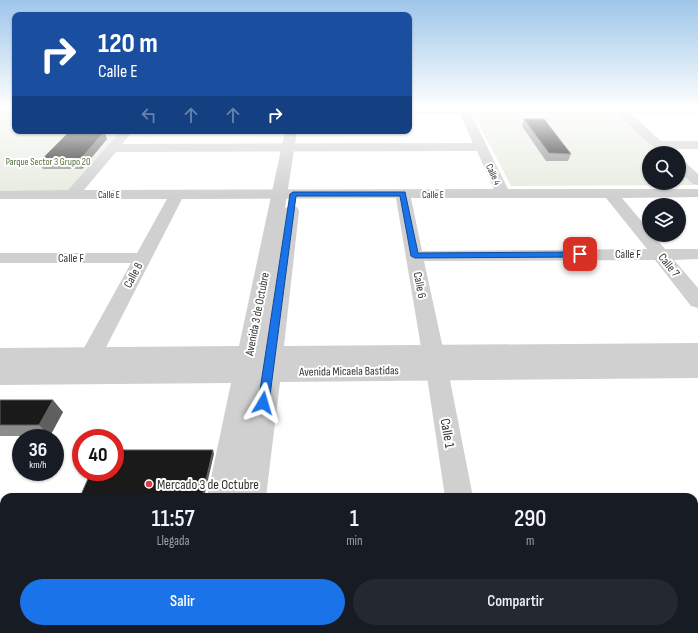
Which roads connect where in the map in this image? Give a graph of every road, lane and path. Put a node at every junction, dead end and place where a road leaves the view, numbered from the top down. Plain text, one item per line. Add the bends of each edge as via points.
1 (122, 137) edge
2 (476, 137) edge
3 (649, 137) edge
4 (295, 139) edge
5 (698, 145) edge
6 (660, 146) edge
7 (686, 146) edge
8 (481, 147) junction
9 (113, 148) junction
10 (686, 170) edge
11 (698, 181) edge
12 (503, 193) junction
13 (610, 193) junction
14 (698, 193) edge
15 (73, 194) junction
16 (177, 194) junction
17 (286, 194) junction
18 (403, 194) junction
19 (0, 195) edge
20 (660, 254) junction
21 (698, 254) edge
22 (415, 256) junction
23 (0, 258) edge
24 (143, 258) junction
25 (698, 301) edge
26 (698, 352) edge
27 (0, 357) edge
28 (90, 357) junction
29 (435, 362) junction
30 (258, 364) junction
31 (698, 368) edge
32 (0, 375) edge
33 (223, 493) edge
34 (251, 493) edge
35 (458, 493) edge

1 - 9 street
2 - 8 street, Calle 4
3 - 6 street
4 - 8 street
4 - 9 street
4 - 17 street, Avenida 3 de Octubre
5 - 7 street
8 - 12 street, Calle 4
9 - 15 street
10 - 11 street
12 - 13 street, Calle E
12 - 18 street, Calle E
13 - 14 street, Calle E
13 - 20 street, Calle 7
15 - 16 street, Calle E
15 - 19 street, Calle E
16 - 17 street, Calle E
16 - 24 street, Calle 8
17 - 18 street, Calle E
17 - 30 street, Avenida 3 de Octubre
18 - 22 street, Calle 6
20 - 21 street, Calle F
20 - 22 street, Calle F
20 - 25 street, Calle 7
22 - 29 street, Calle 6
23 - 24 street, Calle F
24 - 28 street, Calle 8
26 - 29 street, Avenida Micaela Bastidas
27 - 28 street, Avenida Micaela Bastidas
28 - 30 street, Avenida Micaela Bastidas
29 - 30 street, Avenida Micaela Bastidas
29 - 31 street, Avenida Micaela Bastidas
29 - 35 street, Calle 1
30 - 32 street, Avenida Micaela Bastidas
30 - 33 street, Avenida 3 de Octubre
30 - 34 street, Avenida 3 de Octubre

